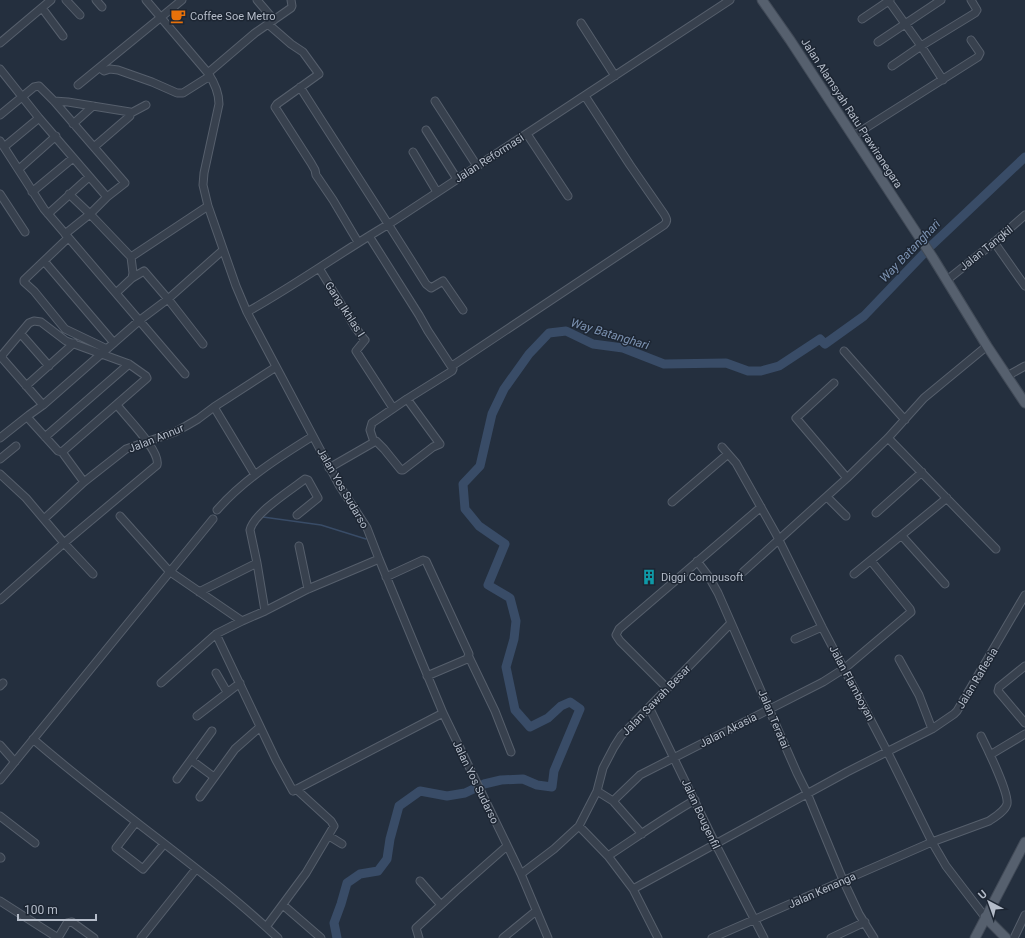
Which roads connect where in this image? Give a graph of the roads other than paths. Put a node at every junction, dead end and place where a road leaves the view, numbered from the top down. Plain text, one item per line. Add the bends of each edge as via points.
1 (51, 0) edge
2 (66, 0) edge
3 (96, 0) edge
4 (146, 0) edge
5 (182, 0) edge
6 (257, 0) edge
7 (291, 0) edge
8 (730, 0) edge
9 (762, 0) edge
10 (889, 0) edge
11 (941, 0) edge
12 (971, 0) edge
13 (102, 7) dead end
14 (42, 8) junction
15 (80, 16) dead end
16 (160, 17) junction
17 (862, 19) dead end
18 (271, 22) junction
19 (581, 23) dead end
20 (905, 24) junction
21 (63, 36) dead end
22 (971, 40) dead end
23 (878, 42) dead end
24 (0, 43) edge
25 (921, 46) junction
26 (892, 66) dead end
27 (0, 69) edge
28 (102, 70) junction
29 (209, 74) junction
30 (615, 76) junction
31 (943, 80) junction
32 (78, 85) dead end
33 (300, 87) junction
34 (585, 96) junction
35 (22, 97) junction
36 (54, 101) junction
37 (435, 101) dead end
38 (0, 104) edge
39 (146, 105) dead end
40 (92, 106) junction
41 (2, 112) edge
42 (131, 113) junction
43 (39, 118) junction
44 (73, 124) junction
45 (426, 130) dead end
46 (527, 134) junction
47 (56, 136) junction
48 (853, 136) junction
49 (1, 144) edge
50 (94, 147) junction
51 (412, 152) dead end
52 (73, 158) junction
53 (477, 166) junction
54 (18, 169) junction
55 (89, 177) junction
56 (457, 179) junction
57 (32, 192) junction
58 (437, 192) junction
59 (0, 194) edge
60 (70, 194) junction
61 (568, 196) dead end
62 (107, 197) junction
63 (208, 206) junction
64 (48, 214) junction
65 (90, 214) junction
66 (1025, 215) edge
67 (389, 224) junction
68 (26, 232) dead end
69 (66, 236) junction
70 (369, 236) junction
71 (358, 242) junction
72 (994, 242) junction
73 (223, 250) junction
74 (131, 257) junction
75 (44, 261) junction
76 (319, 268) junction
77 (132, 278) junction
78 (947, 280) junction
79 (1025, 286) edge
80 (116, 293) junction
81 (168, 299) junction
82 (463, 310) dead end
83 (247, 312) junction
84 (140, 320) junction
85 (21, 334) junction
86 (74, 343) junction
87 (114, 343) junction
88 (203, 344) dead end
89 (987, 346) junction
90 (107, 350) junction
91 (844, 351) dead end
92 (100, 355) junction
93 (129, 364) junction
94 (49, 366) junction
95 (452, 366) junction
96 (1025, 366) edge
97 (276, 367) junction
98 (184, 374) dead end
99 (1007, 376) junction
100 (834, 383) dead end
101 (26, 386) junction
102 (407, 399) junction
103 (1025, 403) edge
104 (42, 405) junction
105 (117, 405) junction
106 (214, 407) junction
107 (393, 408) junction
108 (29, 415) junction
109 (905, 420) junction
110 (313, 436) junction
111 (45, 437) junction
112 (0, 438) edge
113 (888, 438) junction
114 (148, 441) junction
115 (374, 442) junction
116 (16, 446) dead end
117 (722, 447) dead end
118 (62, 452) junction
119 (728, 454) junction
120 (0, 459) edge
121 (330, 468) junction
122 (922, 472) junction
123 (0, 474) edge
124 (255, 475) junction
125 (847, 478) junction
126 (84, 482) junction
127 (827, 496) junction
128 (947, 498) junction
129 (672, 502) dead end
130 (760, 507) junction
131 (217, 510) dead end
132 (876, 514) dead end
133 (297, 515) dead end
134 (120, 516) dead end
135 (846, 516) dead end
136 (213, 518) dead end
137 (44, 519) junction
138 (902, 536) junction
139 (778, 540) junction
140 (64, 543) junction
141 (299, 546) dead end
142 (996, 549) dead end
143 (378, 559) junction
144 (697, 561) junction
145 (871, 561) junction
146 (257, 563) junction
147 (169, 571) junction
148 (743, 572) dead end
149 (93, 574) dead end
150 (854, 574) dead end
151 (386, 577) junction
152 (945, 584) dead end
153 (308, 589) junction
154 (199, 592) junction
155 (1025, 595) edge
156 (0, 600) edge
157 (265, 611) junction
158 (242, 621) junction
159 (730, 624) junction
160 (822, 627) junction
161 (216, 634) junction
162 (795, 639) dead end
163 (469, 657) junction
164 (899, 659) dead end
165 (1025, 666) edge
166 (845, 668) junction
167 (216, 672) dead end
168 (428, 676) junction
169 (161, 683) dead end
170 (240, 683) junction
171 (667, 688) junction
172 (227, 692) junction
173 (649, 707) junction
174 (770, 709) junction
175 (443, 713) junction
176 (197, 716) dead end
177 (1025, 723) edge
178 (260, 727) junction
179 (932, 729) junction
180 (212, 731) dead end
181 (1025, 734) edge
182 (981, 736) dead end
183 (33, 739) junction
184 (0, 745) edge
185 (887, 751) junction
186 (511, 752) dead end
187 (990, 755) junction
188 (675, 757) junction
189 (191, 760) junction
190 (14, 762) junction
191 (177, 778) dead end
192 (214, 778) junction
193 (0, 780) edge
194 (296, 789) junction
195 (597, 791) junction
196 (808, 793) junction
197 (200, 797) dead end
198 (695, 800) junction
199 (613, 801) junction
200 (0, 816) edge
201 (136, 822) junction
202 (579, 826) junction
203 (642, 834) junction
204 (329, 836) junction
205 (932, 842) junction
206 (1025, 842) edge
207 (35, 843) dead end
208 (164, 844) junction
209 (342, 844) dead end
210 (716, 845) junction
211 (507, 846) junction
212 (608, 856) junction
213 (196, 869) junction
214 (521, 874) junction
215 (843, 880) junction
216 (420, 881) dead end
217 (633, 889) junction
218 (0, 901) edge
219 (283, 905) junction
220 (441, 905) junction
221 (536, 911) junction
222 (1025, 915) edge
223 (985, 917) junction
224 (754, 920) junction
225 (865, 922) junction
226 (266, 927) junction
227 (58, 938) edge
228 (94, 938) edge
229 (141, 938) edge
230 (278, 938) edge
231 (321, 938) edge
232 (419, 938) edge
233 (503, 938) edge
234 (548, 938) edge
235 (658, 938) edge
236 (712, 938) edge
237 (764, 938) edge
238 (831, 938) edge
239 (874, 938) edge
240 (974, 938) edge
241 (1006, 938) edge
242 (1014, 938) edge

1 - 14 street
2 - 15 street
3 - 13 street
4 - 16 street, Jalan Yos Sudarso
5 - 16 street
6 - 18 street
7 - 18 street via 291,8
8 - 30 street, Jalan Reformasi
9 - 48 main road, Jalan Alamsyah Ratu Prawiranegara
10 - 17 street
10 - 20 street
11 - 20 street
12 - 25 street via 977,12
14 - 21 street
14 - 24 street
16 - 28 street
16 - 29 street, Jalan Yos Sudarso
18 - 29 street
18 - 33 street via 291,44 303,52 319,74
19 - 30 street
20 - 23 street
20 - 25 street
22 - 31 street via 980,56
25 - 26 street
25 - 31 street
27 - 35 street
28 - 29 street via 118,70 177,93 185,92
28 - 32 street
29 - 63 street, Jalan Yos Sudarso via 219,98 204,173 203,185
30 - 34 street, Jalan Reformasi
31 - 48 street
33 - 67 street
33 - 71 street via 275,107
34 - 46 street, Jalan Reformasi
34 - 95 street via 667,218 666,222 664,226
35 - 36 street via 38,86
35 - 41 street
35 - 43 street
36 - 40 street
36 - 44 street
37 - 53 street
38 - 41 street
39 - 42 street
40 - 42 street
40 - 44 street
42 - 50 street
43 - 47 street
43 - 49 street
44 - 50 street
45 - 56 street
46 - 53 street, Jalan Reformasi
46 - 61 street
47 - 52 street
47 - 54 street
48 - 78 main road, Jalan Alamsyah Ratu Prawiranegara
49 - 54 street
50 - 62 street via 125,183
51 - 58 street
52 - 55 street
52 - 57 street
53 - 56 street, Jalan Reformasi
54 - 57 street
55 - 60 street
55 - 62 street
56 - 58 street, Jalan Reformasi
57 - 64 street
58 - 67 street, Jalan Reformasi
59 - 68 street
60 - 64 street
60 - 65 street
62 - 65 street
63 - 73 street, Jalan Yos Sudarso
63 - 74 street
64 - 69 street
65 - 69 street
65 - 74 street
66 - 72 street, Jalan Tangkil
67 - 70 street, Jalan Reformasi
67 - 82 street via 428,287 431,288 442,281
69 - 75 street
69 - 80 street
70 - 71 street, Jalan Reformasi
70 - 95 street
71 - 76 street, Jalan Reformasi
72 - 78 street, Jalan Tangkil
72 - 79 street
73 - 81 street
73 - 83 street, Jalan Yos Sudarso
74 - 77 street
75 - 87 street
75 - 90 street via 24,282 65,329
76 - 83 street, Jalan Reformasi
76 - 107 street, Gang Ikhlas I via 365,340 356,351
77 - 80 street
77 - 81 street via 144,271
78 - 89 main road, Jalan Alamsyah Ratu Prawiranegara
80 - 84 street
81 - 84 street
81 - 88 street
83 - 97 street, Jalan Yos Sudarso
84 - 87 street
84 - 98 street
85 - 86 street via 31,321 38,321 66,341
85 - 94 street
85 - 101 street via 2,356
86 - 92 street
86 - 94 street
87 - 90 street
89 - 99 main road, Jalan Alamsyah Ratu Prawiranegara
89 - 109 street via 924,398
90 - 92 street
91 - 109 street
92 - 93 street
92 - 104 street
93 - 105 street via 147,378
93 - 111 street
94 - 101 street
95 - 102 street via 452,371
96 - 99 street
97 - 106 street, Jalan Annur
97 - 110 street, Jalan Yos Sudarso
99 - 103 main road, Jalan Alamsyah Ratu Prawiranegara
100 - 125 street via 796,418
101 - 104 street
102 - 107 street
102 - 115 street via 440,444 401,470 378,442
104 - 108 street
105 - 114 street
105 - 118 street
106 - 114 street, Jalan Annur via 175,432
106 - 124 street
107 - 115 street via 372,423 370,430
108 - 111 street via 28,418
108 - 112 street
109 - 113 street
110 - 121 street, Jalan Yos Sudarso
110 - 124 street
111 - 118 street
113 - 122 street
113 - 125 street
114 - 126 street, Jalan Annur via 129,447
114 - 140 street via 157,459 157,465
115 - 121 street
116 - 120 street
117 - 119 street, Jalan Flamboyan
118 - 126 street
119 - 129 street
119 - 130 street, Jalan Flamboyan via 736,463
121 - 143 street, Jalan Yos Sudarso via 338,485 367,528
122 - 128 street
122 - 132 street
123 - 137 street
124 - 131 street via 229,496
125 - 127 street
126 - 137 street, Jalan Annur
127 - 135 street
127 - 139 street
128 - 138 street
128 - 142 street
130 - 139 street, Jalan Flamboyan
130 - 144 street
133 - 146 street via 318,498 305,479 265,510 251,526
134 - 147 street
136 - 147 street
137 - 140 street
138 - 145 street
138 - 152 street
139 - 148 street
139 - 160 street, Jalan Flamboyan
140 - 149 street
140 - 156 street
141 - 153 street
143 - 151 street, Jalan Yos Sudarso
143 - 153 street
144 - 159 street, Jalan Teratai via 718,593
144 - 171 street via 618,629 616,635
145 - 150 street
145 - 166 street, Jalan Akasia via 911,612
146 - 154 street
146 - 157 street
147 - 154 street
147 - 183 street
151 - 163 street via 423,560 426,561
151 - 168 street, Jalan Yos Sudarso
153 - 157 street
154 - 158 street
155 - 179 street, Jalan Raflesia via 958,711
157 - 158 street
158 - 161 street
159 - 171 street, Jalan Sawah Besar
159 - 174 street, Jalan Teratai
160 - 162 street
160 - 166 street, Jalan Flamboyan
161 - 169 street
161 - 170 street
163 - 168 street
163 - 186 street
164 - 179 street via 919,695
165 - 177 street via 999,687 998,691
166 - 174 street, Jalan Akasia
166 - 185 street, Jalan Flamboyan
167 - 172 street
168 - 175 street, Jalan Yos Sudarso
170 - 172 street
170 - 178 street
171 - 173 street, Jalan Sawah Besar
172 - 176 street
173 - 188 street, Jalan Bougenfil
173 - 195 street, Jalan Sawah Besar via 632,723 614,747 603,768
174 - 188 street, Jalan Akasia
174 - 196 street, Jalan Teratai
175 - 194 street
175 - 211 street, Jalan Yos Sudarso
178 - 192 street via 235,749
178 - 194 street via 291,790
179 - 185 street, Jalan Raflesia
180 - 189 street
181 - 187 street
182 - 187 street, Jalan Kenanga
183 - 190 street
183 - 201 street
184 - 190 street
185 - 196 street, Jalan Raflesia
185 - 205 street, Jalan Flamboyan
187 - 205 street, Jalan Kenanga via 1007,798 1006,806 989,821
188 - 198 street, Jalan Bougenfil
188 - 199 street, Jalan Akasia via 640,775
189 - 191 street
189 - 192 street
190 - 193 street
192 - 197 street
194 - 204 street via 331,821 334,826
195 - 199 street
195 - 202 street, Jalan Sawah Besar
196 - 210 street, Jalan Raflesia
196 - 215 street, Jalan Teratai
198 - 203 street
198 - 210 street, Jalan Bougenfil
199 - 203 street
200 - 207 street
201 - 208 street
201 - 208 street via 116,848 143,870
202 - 212 street
202 - 214 street, Jalan Sawah Besar
203 - 212 street
204 - 209 street
204 - 219 street
205 - 215 street, Jalan Kenanga
205 - 223 street, Jalan Flamboyan via 946,866
206 - 223 main road
208 - 213 street
210 - 217 street, Jalan Raflesia
210 - 224 street, Jalan Bougenfil
211 - 214 street, Jalan Yos Sudarso
211 - 220 street
212 - 217 street
213 - 226 street
213 - 229 street
214 - 221 street, Jalan Yos Sudarso
215 - 224 street, Jalan Kenanga
215 - 225 street, Jalan Teratai
216 - 220 street
217 - 235 street
218 - 227 street
219 - 226 street
219 - 231 street
220 - 232 street via 416,928
221 - 233 street
221 - 234 street, Jalan Yos Sudarso
222 - 242 street
223 - 240 main road
223 - 241 main road
224 - 236 street, Jalan Kenanga
224 - 237 street, Jalan Bougenfil
225 - 238 street
225 - 239 street, Jalan Teratai
226 - 230 street
227 - 228 street via 67,924 72,922

